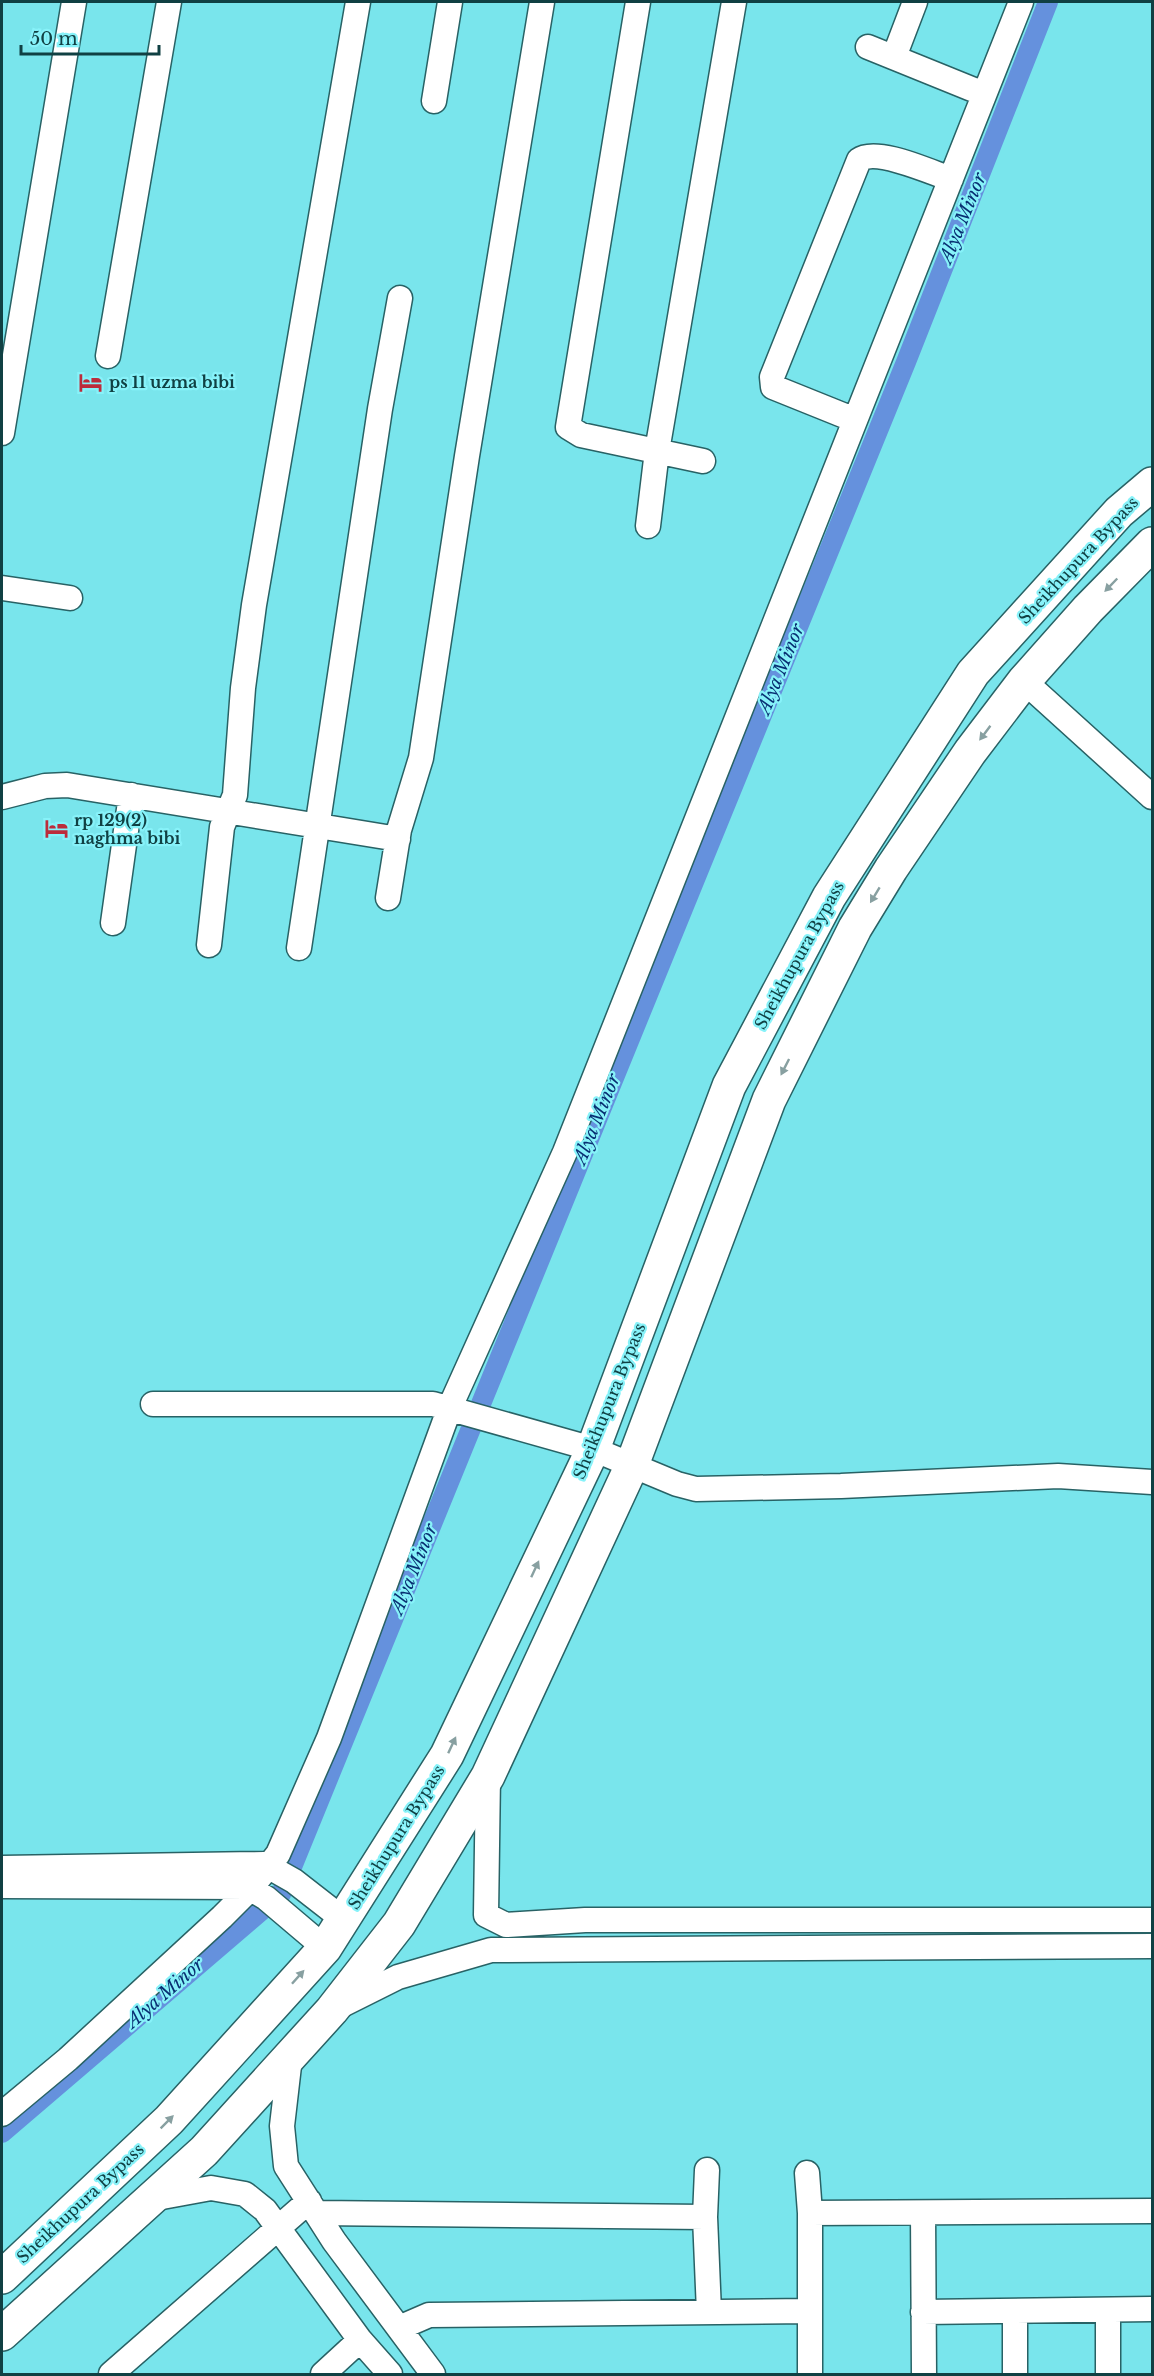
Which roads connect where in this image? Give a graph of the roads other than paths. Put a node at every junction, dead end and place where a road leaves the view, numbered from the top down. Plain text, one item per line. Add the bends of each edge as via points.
1 (74, 2) edge
2 (169, 2) edge
3 (358, 2) edge
4 (450, 2) edge
5 (542, 2) edge
6 (638, 2) edge
7 (734, 2) edge
8 (915, 2) edge
9 (1021, 2) edge
10 (868, 47) dead end
11 (894, 57) junction
12 (984, 94) junction
13 (434, 101) dead end
14 (951, 178) junction
15 (400, 298) dead end
16 (108, 356) dead end
17 (855, 420) junction
18 (2, 433) edge
19 (657, 451) junction
20 (703, 461) dead end
21 (1152, 483) edge
22 (648, 526) dead end
23 (1147, 558) edge
24 (2, 588) edge
25 (70, 598) dead end
26 (1024, 681) junction
27 (131, 795) junction
28 (2, 797) edge
29 (1152, 797) edge
30 (228, 811) junction
31 (317, 826) junction
32 (398, 839) junction
33 (388, 898) dead end
34 (113, 923) dead end
35 (209, 945) dead end
36 (299, 948) dead end
37 (153, 1404) dead end
38 (450, 1407) junction
39 (593, 1449) junction
40 (632, 1465) junction
41 (1152, 1482) edge
42 (488, 1776) junction
43 (2, 1868) edge
44 (282, 1873) junction
45 (2, 1886) edge
46 (264, 1896) junction
47 (345, 1920) junction
48 (1152, 1920) edge
49 (1152, 1946) edge
50 (325, 1948) junction
51 (332, 2010) junction
52 (290, 2057) junction
53 (2, 2114) edge
54 (707, 2170) dead end
55 (807, 2173) dead end
56 (151, 2199) junction
57 (313, 2207) junction
58 (1152, 2211) edge
59 (810, 2213) junction
60 (923, 2213) junction
61 (705, 2217) junction
62 (278, 2229) junction
63 (2, 2277) edge
64 (1152, 2309) edge
65 (1108, 2310) junction
66 (810, 2311) junction
67 (1015, 2311) junction
68 (709, 2312) junction
69 (923, 2312) junction
70 (399, 2328) junction
71 (2, 2334) edge
72 (360, 2340) junction
73 (111, 2374) edge
74 (323, 2374) edge
75 (390, 2374) edge
76 (433, 2374) edge
77 (810, 2374) edge
78 (924, 2374) edge
79 (1015, 2374) edge
80 (1108, 2374) edge

1 - 18 street
2 - 16 street
3 - 30 street via 254,605 236,789
4 - 13 street
5 - 32 street via 422,758
6 - 19 street via 567,427 581,435
7 - 19 street
8 - 11 street
9 - 12 street
10 - 11 street
11 - 12 street
12 - 14 street
14 - 17 street
14 - 17 street via 880,156 866,155 859,160 772,377 773,387
15 - 31 street
17 - 38 street via 565,1152
19 - 20 street
19 - 22 street
21 - 39 highway, Sheikhupura Bypass via 1119,512 973,674 829,897 729,1086
23 -> 26 highway
24 - 25 street
26 - 29 street
26 -> 40 highway via 970,752 855,928 769,1100
27 - 28 street via 59,785
27 - 30 street
27 - 34 street
30 - 31 street
30 - 35 street via 222,827
31 - 32 street
31 - 36 street
32 - 33 street
37 - 38 street via 413,1402
38 - 39 street
38 - 44 street via 329,1738 278,1854
39 - 40 street
47 -> 39 highway, Sheikhupura Bypass via 447,1755
40 - 41 street via 696,1489 1058,1476
40 - 42 highway
42 - 48 street via 486,1915 506,1925 585,1920
42 - 51 highway via 399,1924
43 - 44 street
44 - 46 street
44 - 47 street
45 - 46 street
46 - 50 street
46 - 53 street
47 - 50 highway, Sheikhupura Bypass
49 - 51 street via 490,1950 398,1977
63 -> 50 highway, Sheikhupura Bypass via 169,2120
51 - 52 highway
52 - 56 highway via 204,2151
52 - 57 street via 282,2126 286,2166
54 - 61 street
55 - 59 street
56 - 62 street via 197,2189 245,2194 265,2210
56 - 71 highway
57 - 61 street
57 - 62 street
57 - 70 street
58 - 60 street
59 - 60 street
59 - 66 street
60 - 69 street
61 - 68 street
62 - 72 street
62 - 73 street
64 - 65 street
65 - 67 street
65 - 80 street
66 - 68 street
66 - 77 street
67 - 69 street
67 - 79 street
68 - 70 street via 429,2315
69 - 78 street
70 - 76 street
72 - 74 street
72 - 75 street

